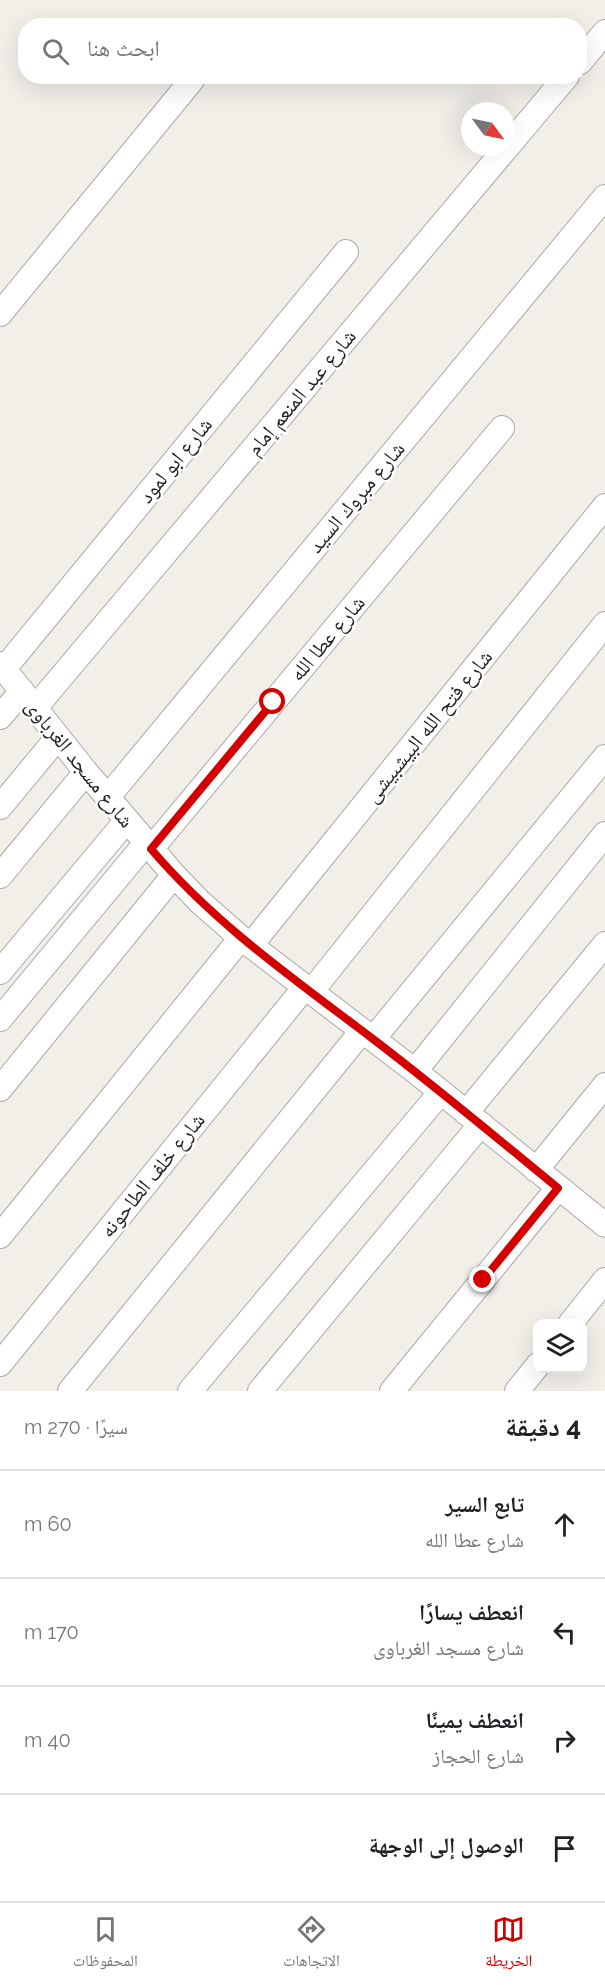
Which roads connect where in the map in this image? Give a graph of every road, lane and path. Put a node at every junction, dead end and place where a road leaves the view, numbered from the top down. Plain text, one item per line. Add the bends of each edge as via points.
1 (605, 32) edge
2 (587, 53) edge
3 (189, 84) edge
4 (560, 84) edge
5 (605, 197) edge
6 (346, 252) dead end
7 (0, 314) edge
8 (502, 428) dead end
9 (605, 506) edge
10 (605, 624) edge
11 (2, 667) edge
12 (28, 700) junction
13 (0, 717) edge
14 (58, 737) junction
15 (605, 757) edge
16 (86, 772) junction
17 (107, 798) junction
18 (0, 807) edge
19 (127, 820) junction
20 (605, 834) edge
21 (148, 846) junction
22 (174, 875) junction
23 (0, 876) edge
24 (246, 942) junction
25 (605, 944) edge
26 (0, 972) edge
27 (308, 989) junction
28 (0, 1019) edge
29 (367, 1035) junction
30 (415, 1071) junction
31 (605, 1085) edge
32 (0, 1089) edge
33 (441, 1092) junction
34 (473, 1119) junction
35 (536, 1170) junction
36 (558, 1188) junction
37 (602, 1217) edge
38 (0, 1236) edge
39 (605, 1280) edge
40 (573, 1319) edge
41 (0, 1364) edge
42 (533, 1370) edge
43 (70, 1391) edge
44 (190, 1391) edge
45 (260, 1391) edge
46 (392, 1391) edge
47 (517, 1391) edge

1 - 2 street
3 - 7 street
4 - 12 street, شارع عبد المنعم إمام
5 - 17 street, شارع مبروك السيد
6 - 11 street, شارع ابو لمود
8 - 21 street, شارع عطا الله
9 - 24 street, شارع فتح الله البيشبيشى
10 - 27 street, شارع خلف الطاحونه
11 - 12 street, شارع مسجد الغرباوى
12 - 13 street, شارع عبد المنعم إمام
12 - 14 street, شارع مسجد الغرباوى
14 - 16 street, شارع مسجد الغرباوى
14 - 18 street
15 - 29 street
16 - 17 street, شارع مسجد الغرباوى
16 - 23 street
17 - 19 street, شارع مسجد الغرباوى
19 - 21 street, شارع مسجد الغرباوى
19 - 26 street
20 - 30 street
21 - 22 street, شارع مسجد الغرباوى
21 - 28 street, شارع عطا الله
22 - 24 street, شارع مسجد الغرباوى
22 - 32 street
24 - 27 street, شارع مسجد الغرباوى
24 - 38 street, شارع فتح الله البيشبيشى
25 - 34 street
27 - 29 street, شارع مسجد الغرباوى
27 - 41 street, شارع خلف الطاحونه
29 - 30 street, شارع مسجد الغرباوى
29 - 43 street
30 - 33 street, شارع مسجد الغرباوى
31 - 35 street
33 - 34 street, شارع مسجد الغرباوى
33 - 44 street
34 - 35 street, شارع مسجد الغرباوى
34 - 45 street
35 - 36 street, شارع مسجد الغرباوى
36 - 37 street, شارع مسجد الغرباوى
36 - 46 street
39 - 40 street
42 - 47 street

